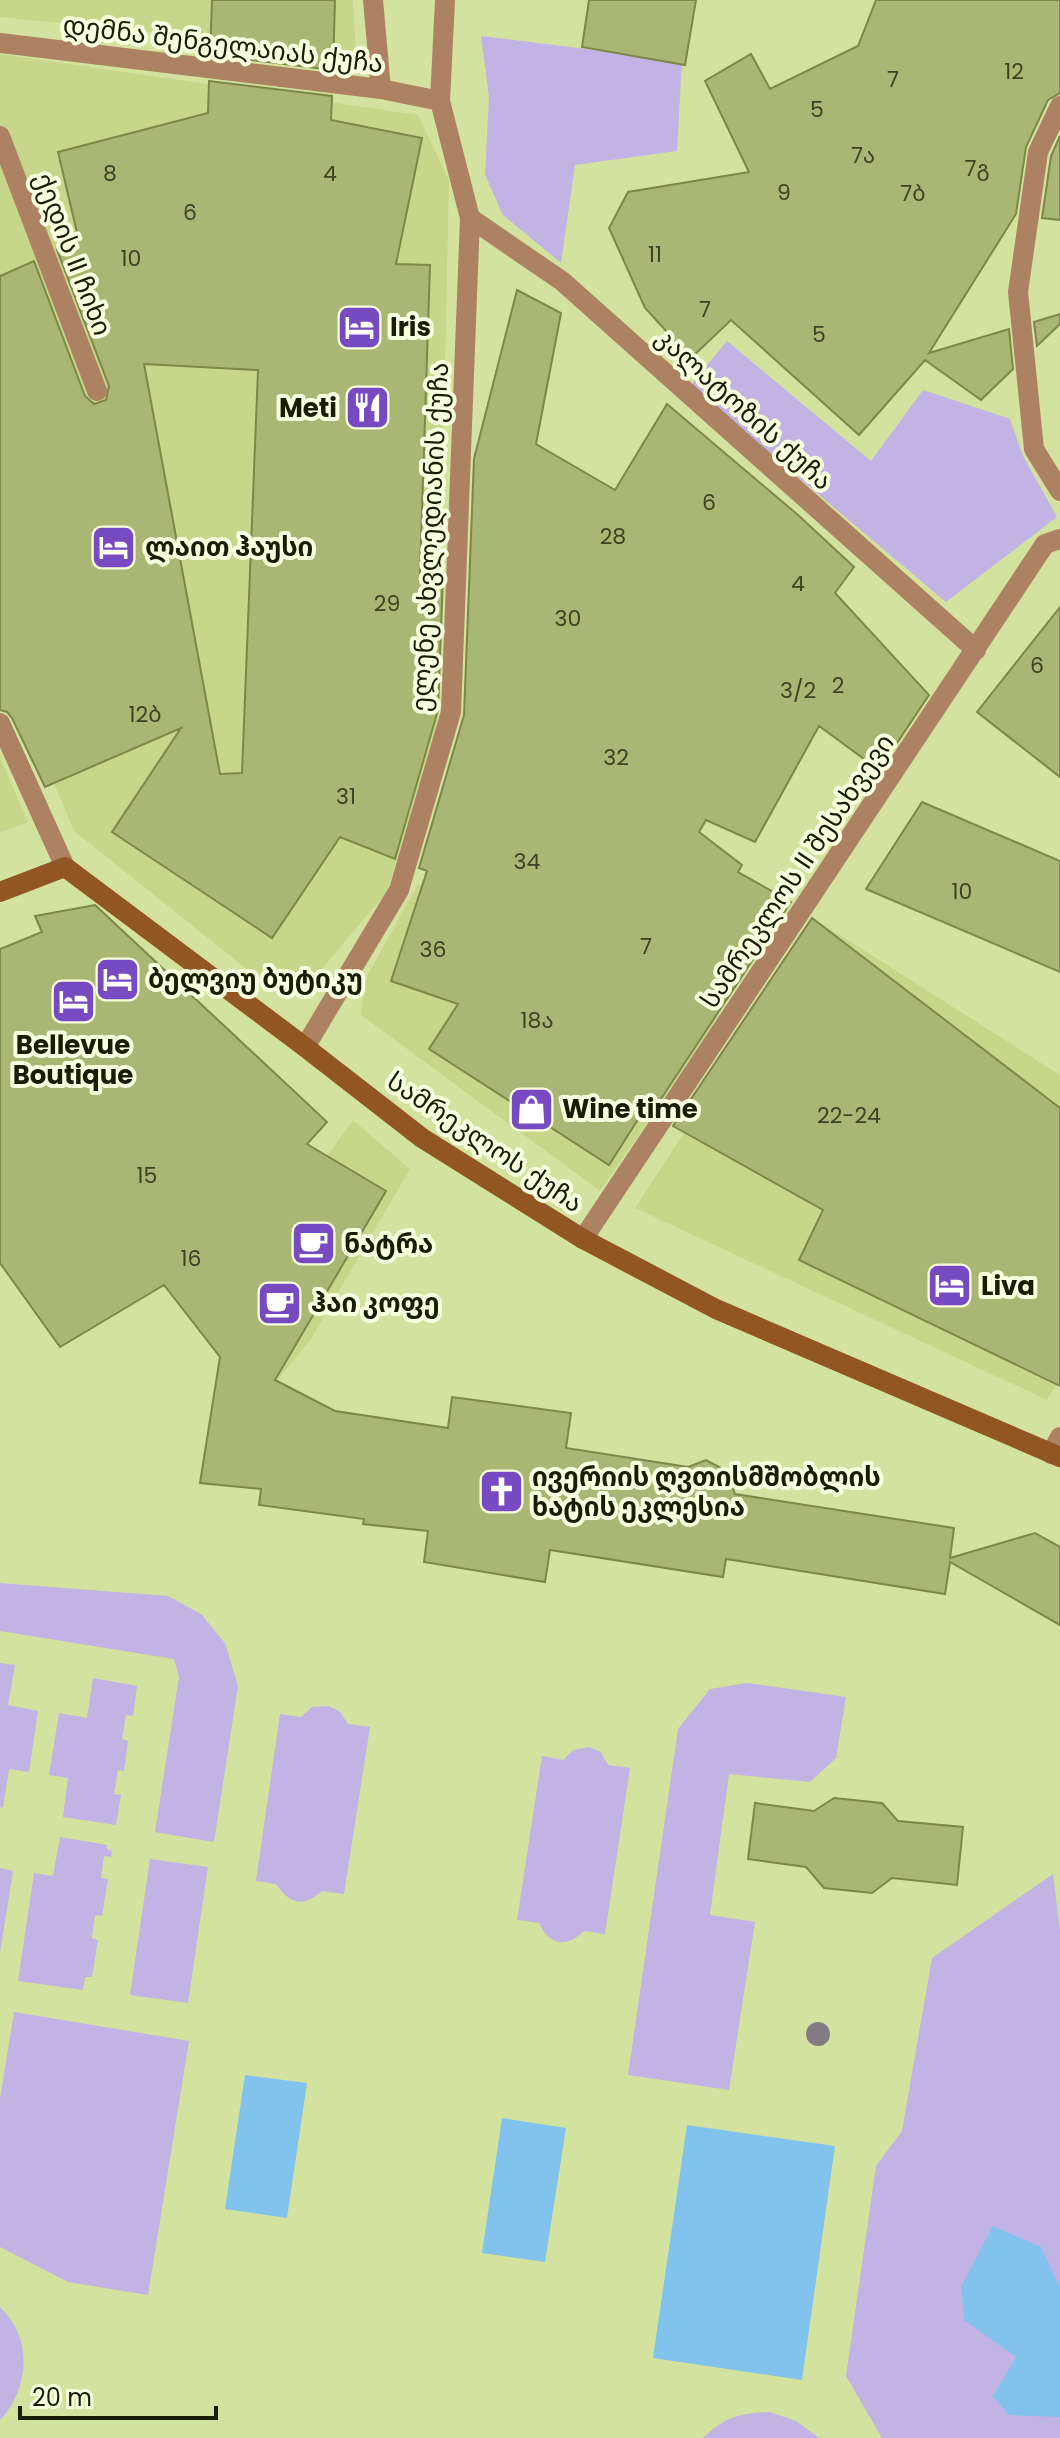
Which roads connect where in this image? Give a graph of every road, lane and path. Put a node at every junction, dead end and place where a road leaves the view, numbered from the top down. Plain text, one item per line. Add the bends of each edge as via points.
1 (373, 0) edge
2 (445, 0) edge
3 (0, 43) edge
4 (381, 89) junction
5 (440, 101) junction
6 (1060, 106) edge
7 (0, 136) edge
8 (470, 218) junction
9 (97, 391) dead end
10 (1060, 491) edge
11 (1060, 539) edge
12 (976, 650) junction
13 (0, 723) edge
14 (65, 867) junction
15 (0, 892) edge
16 (305, 1047) junction
17 (583, 1239) junction
18 (1057, 1449) edge

1 - 4 street
2 - 5 street, ელენე ახვლედიანის ქუჩა
3 - 4 street, დემნა შენგელაიას ქუჩა
4 - 5 street, დემნა შენგელაიას ქუჩა
5 - 8 street, ელენე ახვლედიანის ქუჩა
6 - 10 street via 1038,152 1018,292 1034,449
7 - 9 street, ქედის II ჩიხი
8 - 12 street, კალატოზის ქუჩა via 562,281
8 - 16 street, ელენე ახვლედიანის ქუჩა via 451,712 399,890
11 - 12 street, სამრეკლოს II შესახვევი via 1045,544
12 - 17 street, სამრეკლოს II შესახვევი
13 - 14 street, სამრეკლოს ქუჩა
14 - 15 street
14 - 16 street, სამრეკლოს ქუჩა
16 - 17 street, სამრეკლოს ქუჩა via 422,1138
17 - 18 street, სამრეკლოს ქუჩა via 716,1309

